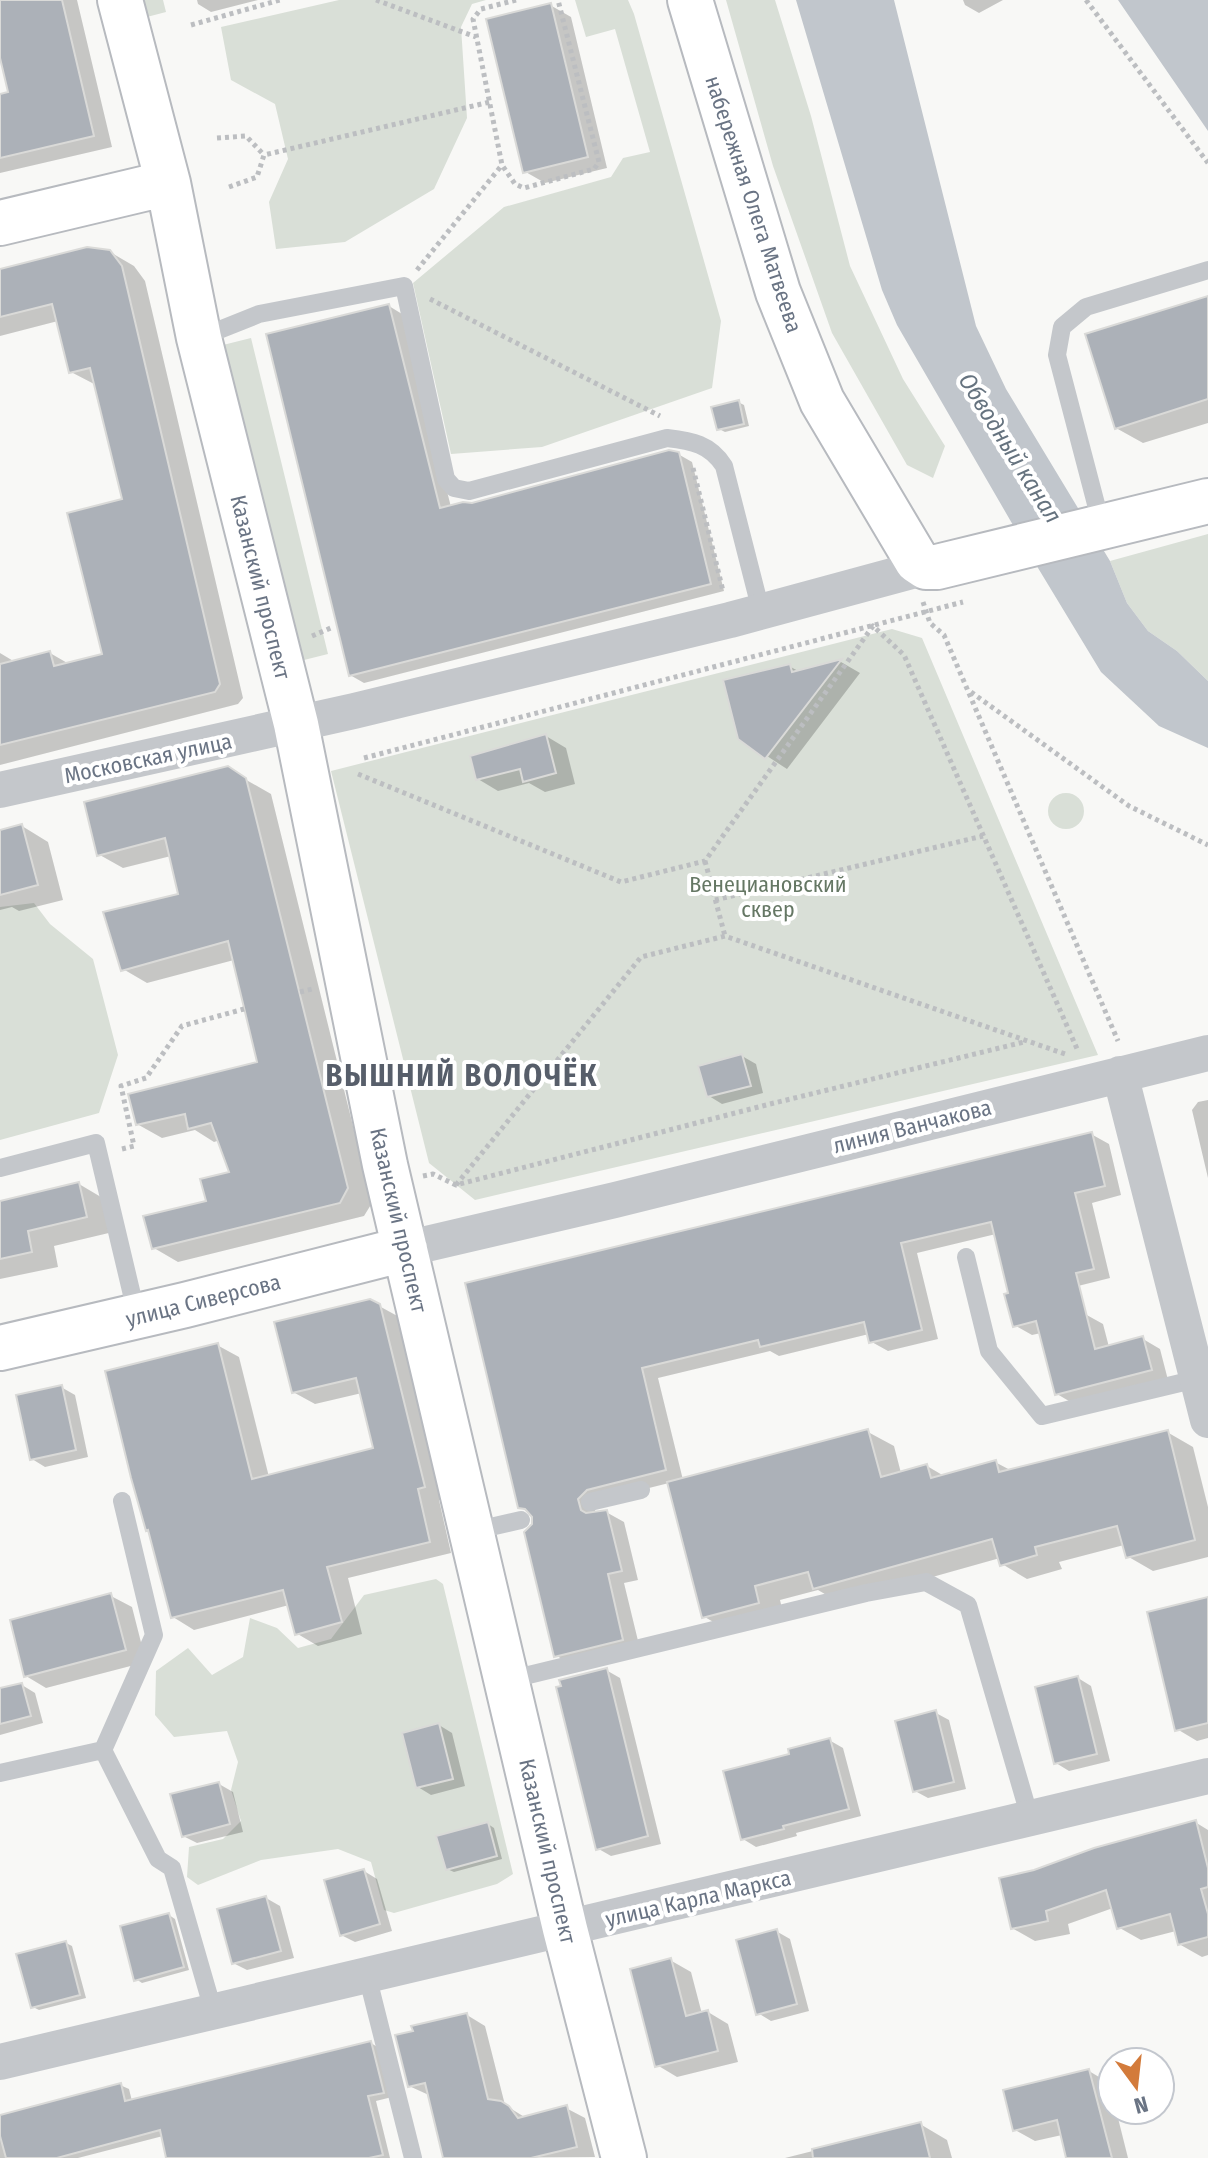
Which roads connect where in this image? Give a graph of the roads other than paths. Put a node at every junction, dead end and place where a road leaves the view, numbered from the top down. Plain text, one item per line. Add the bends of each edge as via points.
1 (120, 0) edge
2 (690, 0) edge
3 (168, 183) junction
4 (0, 223) edge
5 (1208, 270) edge
6 (199, 338) junction
7 (1208, 501) edge
8 (1102, 527) junction
9 (926, 567) junction
10 (746, 615) junction
11 (296, 724) junction
12 (0, 790) edge
13 (1208, 1053) edge
14 (1120, 1074) junction
15 (0, 1168) edge
16 (405, 1249) junction
17 (966, 1257) dead end
18 (137, 1316) junction
19 (0, 1348) edge
20 (1197, 1379) junction
21 (1208, 1420) edge
22 (641, 1490) dead end
23 (122, 1501) dead end
24 (590, 1502) dead end
25 (521, 1520) dead end
26 (473, 1531) junction
27 (508, 1680) junction
28 (103, 1750) junction
29 (0, 1773) edge
30 (1208, 1776) edge
31 (1030, 1818) junction
32 (565, 1929) junction
33 (367, 1975) junction
34 (213, 2010) junction
35 (0, 2062) edge
36 (413, 2158) edge
37 (624, 2158) edge

1 - 3 main road, Казанский проспект
2 - 9 main road, набережная Олега Матвеева via 778,292 822,401 917,561
3 - 4 main road
3 - 6 main road, Казанский проспект
5 - 8 lane via 1086,307 1062,327 1057,355
6 - 10 lane via 259,314 404,286 446,479 454,488 469,491 667,438 698,442 716,453 724,466
6 - 11 main road, Казанский проспект
7 - 8 main road
8 - 9 main road
9 - 10 street, Московская улица
10 - 11 street, Московская улица
11 - 12 street, Московская улица
11 - 16 main road, Казанский проспект
13 - 14 street, линия Ванчакова
14 - 16 street, линия Ванчакова
14 - 20 street
15 - 18 lane via 96,1143
16 - 18 main road, улица Сиверсова
16 - 26 main road, Казанский проспект
17 - 20 lane via 989,1351 1042,1416
18 - 19 main road, улица Сиверсова
20 - 21 street
22 - 24 lane
23 - 28 lane via 154,1635
25 - 26 lane
26 - 27 main road, Казанский проспект
27 - 31 lane via 926,1582 968,1605
27 - 32 main road, Казанский проспект
28 - 29 lane
28 - 34 lane via 158,1859 172,1868
30 - 31 street, улица Карла Маркса
31 - 32 street, улица Карла Маркса
32 - 33 street, улица Карла Маркса
32 - 37 main road, Казанский проспект
33 - 34 street, улица Карла Маркса
33 - 36 lane
34 - 35 street, улица Карла Маркса

